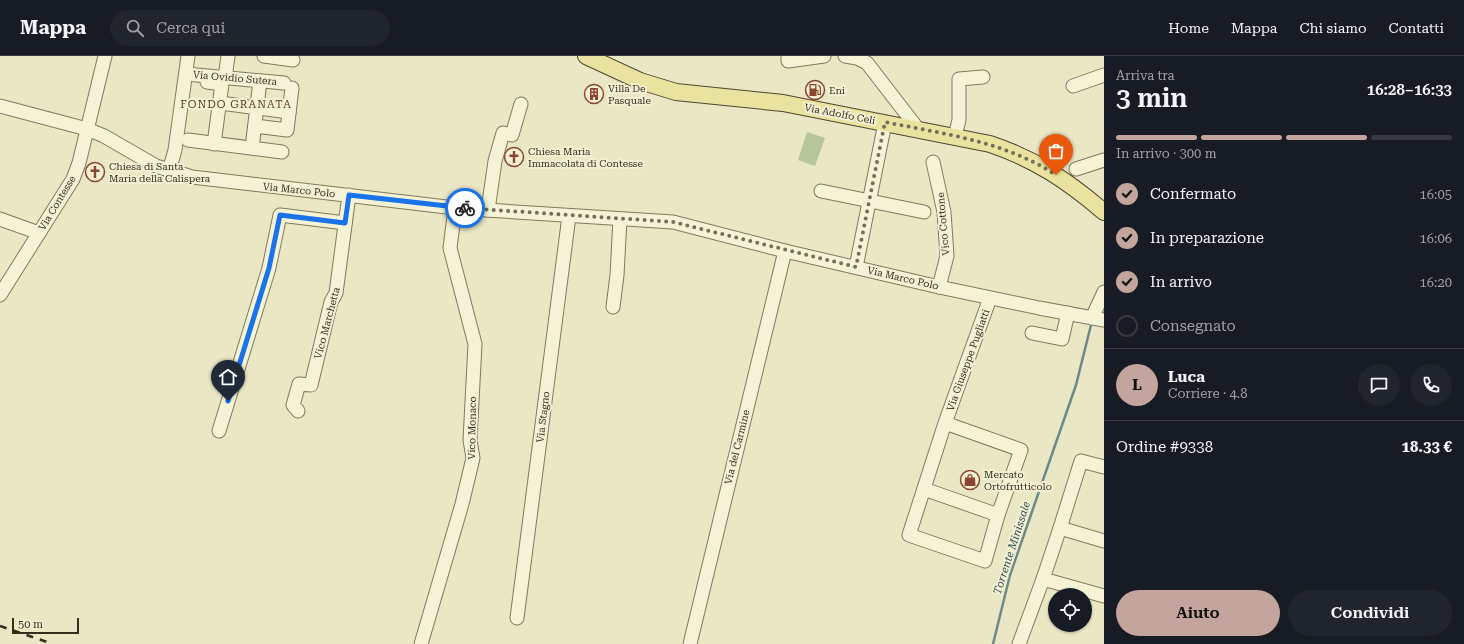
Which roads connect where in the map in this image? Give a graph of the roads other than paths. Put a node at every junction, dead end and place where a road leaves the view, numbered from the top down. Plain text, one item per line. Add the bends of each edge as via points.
1 (105, 56) edge
2 (188, 56) edge
3 (228, 56) edge
4 (264, 56) edge
5 (586, 56) edge
6 (788, 56) edge
7 (824, 56) edge
8 (845, 56) edge
9 (293, 60) dead end
10 (1104, 75) edge
11 (186, 77) junction
12 (984, 77) dead end
13 (223, 81) junction
14 (260, 81) junction
15 (1073, 86) dead end
16 (220, 103) junction
17 (521, 104) dead end
18 (0, 106) edge
19 (257, 108) junction
20 (289, 112) junction
21 (885, 122) junction
22 (254, 126) junction
23 (86, 129) junction
24 (918, 129) junction
25 (955, 136) junction
26 (188, 140) dead end
27 (214, 144) junction
28 (252, 148) junction
29 (282, 152) dead end
30 (1104, 160) edge
31 (933, 162) dead end
32 (1076, 169) dead end
33 (169, 171) junction
34 (820, 191) dead end
35 (349, 195) junction
36 (869, 201) junction
37 (455, 208) junction
38 (488, 210) junction
39 (924, 212) dead end
40 (1104, 212) edge
41 (569, 216) junction
42 (0, 219) edge
43 (620, 219) junction
44 (345, 223) junction
45 (39, 233) junction
46 (784, 251) junction
47 (856, 267) junction
48 (939, 287) junction
49 (1104, 292) edge
50 (0, 295) edge
51 (990, 298) junction
52 (613, 307) dead end
53 (1068, 314) junction
54 (1098, 319) edge
55 (1032, 333) dead end
56 (298, 411) dead end
57 (945, 423) junction
58 (219, 431) dead end
59 (1104, 467) edge
60 (924, 489) junction
61 (998, 515) junction
62 (1060, 528) junction
63 (1104, 541) edge
64 (1044, 579) junction
65 (1104, 596) edge
66 (517, 618) dead end
67 (421, 644) edge
68 (690, 644) edge
69 (1019, 644) edge

1 - 23 street, Via Contesse
2 - 11 street
3 - 13 street
4 - 9 street
5 - 21 main road, Via Adolfo Celi via 640,82 676,92 783,103
6 - 7 street via 788,61
8 - 24 street via 866,62
10 - 15 street
11 - 13 street, Via Ovidio Sutera
11 - 33 street via 175,150
12 - 25 street via 959,79 960,100
13 - 14 street, Via Ovidio Sutera
13 - 16 street
14 - 19 street
14 - 20 street, Via Ovidio Sutera via 288,85
16 - 19 street
16 - 27 street
17 - 38 street via 512,135 503,134 495,161
18 - 23 street, Via Marco Polo
19 - 20 street
19 - 22 street
20 - 22 street via 287,130
21 - 24 main road, Via Adolfo Celi
21 - 36 street
22 - 28 street
23 - 33 street, Via Marco Polo
23 - 45 street, Via Contesse via 79,163 72,179
24 - 25 main road, Via Adolfo Celi
25 - 40 main road, Via Adolfo Celi via 995,146 1036,162
26 - 27 street
27 - 28 street
28 - 29 street
30 - 32 street
31 - 48 street, Vico Cottone via 944,212 947,256
33 - 35 street, Via Marco Polo via 206,179
34 - 36 street
35 - 37 street, Via Marco Polo
35 - 44 street, Vico Marchetta
36 - 39 street
36 - 47 street
37 - 38 street, Via Marco Polo
37 - 67 street, Vico Monaco via 450,248 476,344 470,440 473,458
38 - 41 street, Via Marco Polo
41 - 43 street, Via Marco Polo
41 - 66 street, Via Stagno
42 - 45 street
43 - 46 street, Via Marco Polo via 673,222
43 - 52 street
44 - 56 street, Vico Marchetta via 336,293 331,302 312,385 299,384 293,405
44 - 58 street via 280,215 269,268
45 - 50 street, Via Contesse
46 - 47 street, Via Marco Polo
46 - 68 street, Via del Carmine
47 - 48 street, Via Marco Polo
48 - 51 street, Via Marco Polo
49 - 54 street
51 - 53 street, Via Marco Polo
51 - 57 street, Via Giuseppe Pugliatti
53 - 54 street, Via Marco Polo
53 - 55 street via 1062,339
57 - 60 street, Via Giuseppe Pugliatti
57 - 61 street, Via Giuseppe Pugliatti via 1021,450
59 - 62 street via 1081,461
60 - 61 street
60 - 61 street, Via Giuseppe Pugliatti via 909,535 985,561
62 - 63 street
62 - 64 street
64 - 65 street
64 - 69 street

